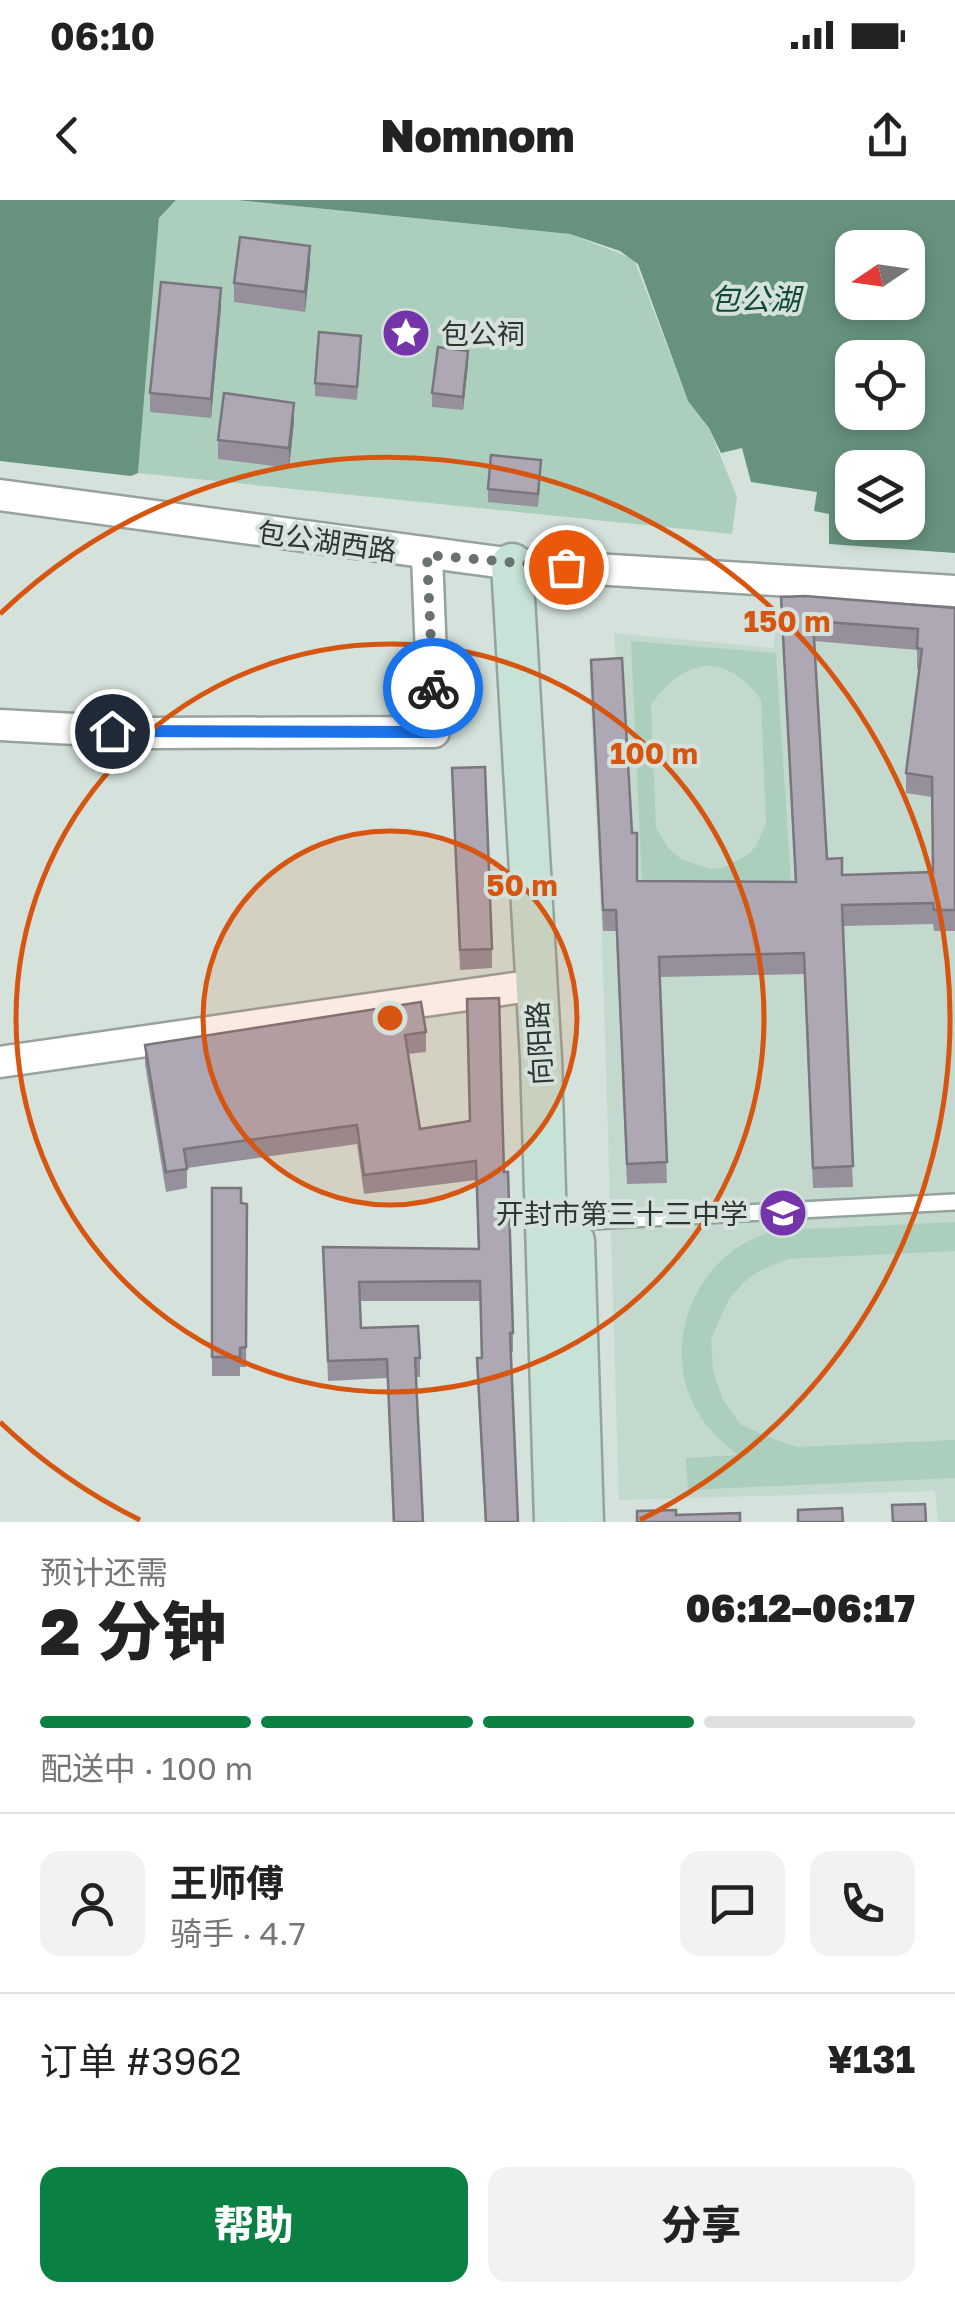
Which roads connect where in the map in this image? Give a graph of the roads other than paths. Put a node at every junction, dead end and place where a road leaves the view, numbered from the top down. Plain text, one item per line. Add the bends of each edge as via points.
1 (0, 495) edge
2 (427, 555) junction
3 (526, 565) junction
4 (955, 591) edge
5 (0, 724) edge
6 (536, 985) junction
7 (0, 1062) edge
8 (955, 1202) edge
9 (574, 1222) junction
10 (555, 1522) edge
11 (583, 1522) edge

1 - 2 street, 包公湖西路
2 - 3 street, 包公湖西路
2 - 5 street via 434,732 149,733
3 - 4 street, 包公湖西路
3 - 6 street, 向阳路
3 - 9 street, 向阳路 via 568,1058
6 - 7 street
6 - 10 street, 向阳路
8 - 9 lane
9 - 11 street, 向阳路

